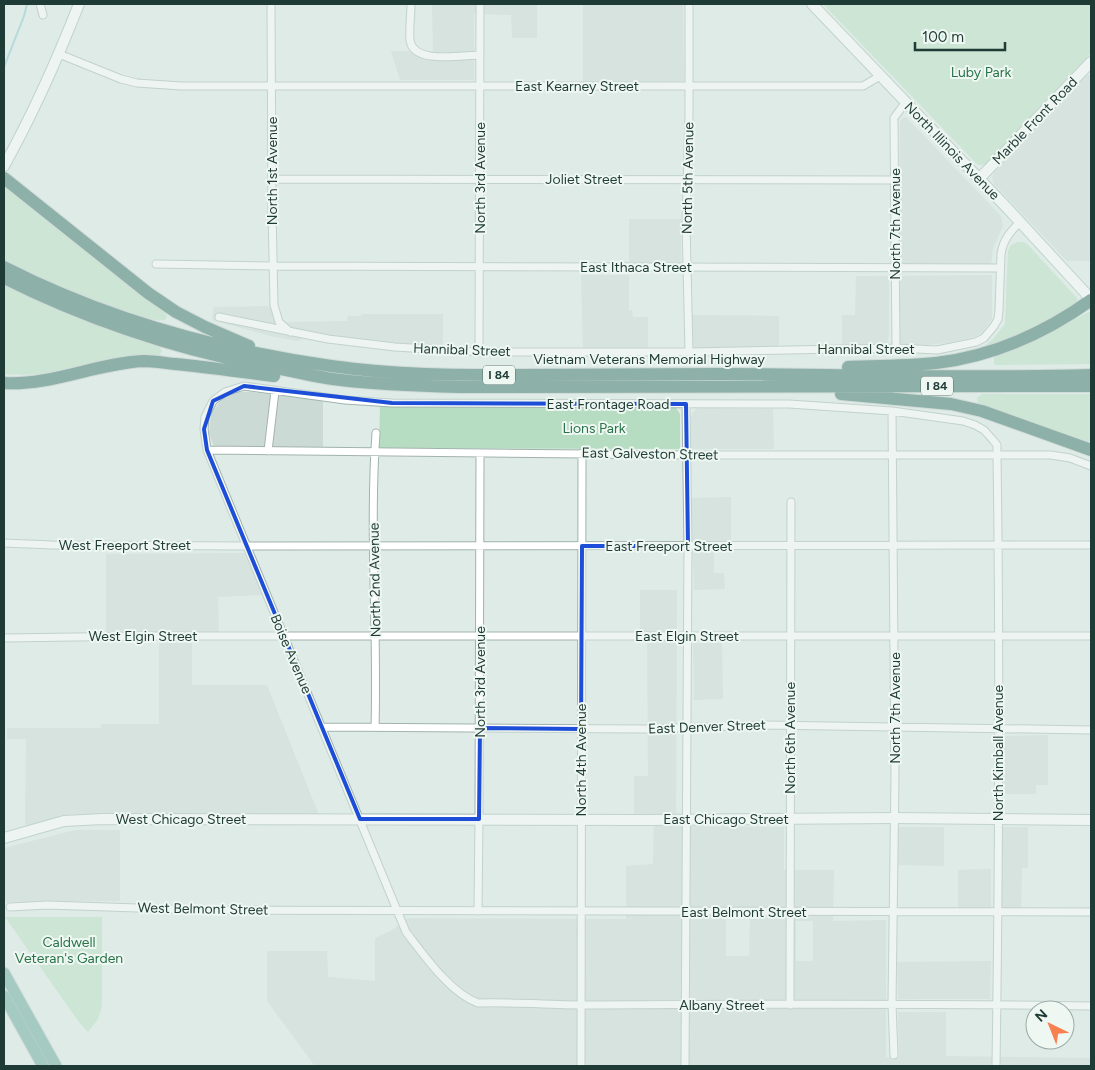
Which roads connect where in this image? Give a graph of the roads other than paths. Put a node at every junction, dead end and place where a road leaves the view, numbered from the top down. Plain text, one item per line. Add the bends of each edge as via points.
1 (40, 4) edge
2 (79, 4) edge
3 (272, 4) edge
4 (411, 4) edge
5 (480, 4) edge
6 (689, 4) edge
7 (812, 4) edge
8 (43, 15) dead end
9 (59, 54) junction
10 (480, 54) junction
11 (1091, 62) edge
12 (880, 76) junction
13 (271, 86) junction
14 (480, 86) junction
15 (689, 86) junction
16 (905, 103) junction
17 (4, 166) edge
18 (4, 178) edge
19 (272, 179) junction
20 (480, 179) junction
21 (979, 179) junction
22 (687, 180) junction
23 (895, 180) junction
24 (1020, 222) junction
25 (156, 264) dead end
26 (273, 266) junction
27 (480, 266) junction
28 (4, 267) edge
29 (687, 267) junction
30 (896, 268) junction
31 (1000, 268) junction
32 (4, 278) edge
33 (1091, 299) edge
34 (219, 317) dead end
35 (290, 332) junction
36 (896, 348) junction
37 (479, 352) junction
38 (689, 352) junction
39 (269, 356) junction
40 (798, 374) junction
41 (1091, 375) edge
42 (339, 380) junction
43 (4, 383) edge
44 (1091, 386) edge
45 (784, 387) junction
46 (275, 391) junction
47 (218, 397) joint
48 (686, 404) junction
49 (892, 411) junction
50 (376, 433) dead end
51 (994, 440) joint
52 (207, 450) junction
53 (1091, 450) edge
54 (268, 452) junction
55 (374, 452) junction
56 (480, 453) junction
57 (582, 454) junction
58 (686, 455) junction
59 (997, 455) junction
60 (894, 456) junction
61 (1091, 466) edge
62 (791, 502) dead end
63 (4, 543) edge
64 (1091, 545) edge
65 (247, 546) junction
66 (374, 546) junction
67 (480, 546) junction
68 (582, 546) junction
69 (688, 546) junction
70 (790, 546) junction
71 (893, 546) junction
72 (998, 546) junction
73 (480, 635) junction
74 (790, 635) junction
75 (894, 635) junction
76 (999, 635) junction
77 (283, 636) junction
78 (376, 636) junction
79 (582, 636) junction
80 (688, 636) junction
81 (1091, 636) edge
82 (4, 638) edge
83 (790, 726) junction
84 (894, 726) junction
85 (322, 727) junction
86 (375, 727) junction
87 (480, 728) junction
88 (687, 728) junction
89 (581, 729) junction
90 (998, 729) junction
91 (1091, 730) edge
92 (894, 818) junction
93 (360, 819) junction
94 (479, 819) junction
95 (686, 819) junction
96 (790, 819) junction
97 (581, 820) junction
98 (998, 820) junction
99 (1091, 820) edge
100 (4, 838) edge
101 (10, 907) dead end
102 (397, 911) junction
103 (478, 911) junction
104 (581, 912) junction
105 (685, 912) junction
106 (790, 912) junction
107 (1091, 912) edge
108 (894, 913) junction
109 (998, 913) junction
110 (4, 973) edge
111 (4, 996) edge
112 (685, 1004) junction
113 (892, 1004) junction
114 (581, 1005) junction
115 (790, 1005) junction
116 (996, 1005) junction
117 (1091, 1006) edge
118 (894, 1055) dead end
119 (43, 1066) edge
120 (56, 1066) edge
121 (581, 1066) edge
122 (685, 1066) edge
123 (996, 1066) edge

1 - 8 street
2 - 9 street
3 - 13 street, North 1st Avenue
4 - 10 street via 410,41 420,54 429,57
5 - 10 street, North 3rd Avenue
6 - 15 street, North 5th Avenue
7 - 12 street, North Illinois Avenue
9 - 13 street, East Kearney Street via 137,83
9 - 17 street
10 - 14 street, North 3rd Avenue
11 - 21 street, Marble Front Road
12 - 15 street, East Kearney Street via 863,86
12 - 16 street, North Illinois Avenue
13 - 14 street, East Kearney Street
13 - 19 street, North 1st Avenue
14 - 15 street, East Kearney Street
14 - 20 street, North 3rd Avenue
15 - 22 street, North 5th Avenue
16 - 21 street, North Illinois Avenue
16 - 23 street, North 7th Avenue via 894,118
18 - 39 highway via 176,312
19 - 20 street, Joliet Street
19 - 26 street, North 1st Avenue
20 - 22 street, Joliet Street
20 - 27 street, North 3rd Avenue
21 - 24 street, North Illinois Avenue
22 - 23 street, Joliet Street
22 - 29 street, North 5th Avenue
23 - 30 street, North 7th Avenue
24 - 31 street via 1002,245
24 - 33 street, North Illinois Avenue
25 - 26 street, East Ithaca Street
26 - 27 street, East Ithaca Street
26 - 35 street, North 1st Avenue via 274,305 279,322
27 - 29 street, East Ithaca Street
27 - 37 street, North 3rd Avenue
28 - 39 highway, Vietnam Veterans Memorial Highway / I 84 via 87,304 160,330
29 - 30 street, East Ithaca Street
29 - 38 street, North 5th Avenue
30 - 31 street, East Ithaca Street
30 - 36 street, North 7th Avenue
31 - 36 street, Hannibal Street via 998,319 989,333 976,342 938,350
32 - 42 highway, I 84 via 85,315 196,352
33 - 40 highway via 1055,324 986,352 937,362 829,368
34 - 35 street, Hannibal Street
35 - 37 street, Hannibal Street via 395,347
36 - 38 street, Hannibal Street
37 - 38 street, Hannibal Street
39 - 40 highway, Vietnam Veterans Memorial Highway / I 84 via 333,367 445,375
40 - 41 highway, Vietnam Veterans Memorial Highway / I 84 via 1011,378
42 - 43 highway via 311,381 145,361 54,378
42 - 45 highway, I 84 via 462,387
44 - 45 highway, I 84
45 - 53 highway via 951,404 990,414
46 - 47 street, East Frontage Road via 244,386
46 - 48 street, East Frontage Road via 392,402
46 - 54 street
47 - 52 street, Boise Avenue via 205,417
48 - 49 street, East Frontage Road via 789,404
48 - 58 street
49 - 51 street, East Frontage Road via 963,421 984,430
49 - 60 street, North 7th Avenue
50 - 55 street, North 2nd Avenue
51 - 59 street, North Kimball Avenue
52 - 54 street, East Galveston Street
52 - 65 street, Boise Avenue
54 - 55 street, East Galveston Street
55 - 56 street, East Galveston Street
55 - 66 street, North 2nd Avenue
56 - 57 street, East Galveston Street
56 - 67 street, North 3rd Avenue
57 - 58 street, East Galveston Street
57 - 68 street, North 4th Avenue
58 - 60 street, East Galveston Street
58 - 69 street
59 - 60 street, East Galveston Street
59 - 61 street, East Galveston Street via 1060,456
59 - 72 street, North Kimball Avenue
60 - 71 street, North 7th Avenue
62 - 70 street, North 6th Avenue
63 - 65 street, West Freeport Street
64 - 72 street, East Freeport Street
65 - 66 street, East Freeport Street
65 - 77 street, Boise Avenue
66 - 67 street, East Freeport Street
66 - 78 street, North 2nd Avenue
67 - 68 street, East Freeport Street
67 - 73 street, North 3rd Avenue
68 - 69 street, East Freeport Street
68 - 79 street, North 4th Avenue
69 - 70 street, East Freeport Street
69 - 80 street
70 - 71 street, East Freeport Street
70 - 74 street, North 6th Avenue
71 - 72 street, East Freeport Street
71 - 75 street, North 7th Avenue
72 - 76 street, North Kimball Avenue
73 - 78 street, East Elgin Street
73 - 79 street, East Elgin Street
73 - 87 street, North 3rd Avenue
74 - 75 street, East Elgin Street
74 - 80 street, East Elgin Street
74 - 83 street, North 6th Avenue
75 - 76 street, East Elgin Street
75 - 84 street, North 7th Avenue
76 - 81 street, East Elgin Street
76 - 90 street, North Kimball Avenue
77 - 78 street, East Elgin Street
77 - 82 street, West Elgin Street
77 - 85 street, Boise Avenue
78 - 86 street, North 2nd Avenue
79 - 80 street, East Elgin Street
79 - 89 street, North 4th Avenue
80 - 88 street
83 - 84 street, East Denver Street
83 - 88 street, East Denver Street
83 - 96 street, North 6th Avenue
84 - 90 street, East Denver Street
84 - 92 street, North 7th Avenue
85 - 86 street, East Denver Street
85 - 93 street, Boise Avenue
86 - 87 street, East Denver Street
87 - 89 street, East Denver Street
87 - 94 street, North 3rd Avenue
88 - 89 street, East Denver Street
88 - 95 street
89 - 97 street, North 4th Avenue
90 - 91 street, East Denver Street
90 - 98 street, North Kimball Avenue
92 - 96 street, East Chicago Street
92 - 98 street, East Chicago Street
92 - 108 street, North 7th Avenue
93 - 94 street, East Chicago Street
93 - 100 street, West Chicago Street via 64,821
93 - 102 street, Boise Avenue
94 - 97 street, East Chicago Street
94 - 103 street, North 3rd Avenue
95 - 96 street, East Chicago Street
95 - 97 street, East Chicago Street
95 - 105 street
96 - 106 street, North 6th Avenue
97 - 104 street, North 4th Avenue
98 - 99 street, East Chicago Street
98 - 109 street, North Kimball Avenue
101 - 102 street, West Belmont Street
102 - 103 street, East Belmont Street
102 - 114 street, Albany Street via 406,932 421,952 450,985 470,1000
103 - 104 street, East Belmont Street
104 - 105 street, East Belmont Street
104 - 114 street, North 4th Avenue
105 - 106 street, East Belmont Street
105 - 112 street
106 - 108 street, East Belmont Street
106 - 115 street, North 6th Avenue
107 - 109 street, East Belmont Street
108 - 109 street, East Belmont Street
108 - 113 street, North 7th Avenue
109 - 116 street, North Kimball Avenue
110 - 120 main road
111 - 119 main road
112 - 114 street, Albany Street
112 - 115 street, Albany Street
112 - 122 street
113 - 115 street, Albany Street
113 - 116 street, Albany Street
113 - 118 street, North 7th Avenue
114 - 121 street, North 4th Avenue
116 - 117 street, Albany Street
116 - 123 street, North Kimball Avenue

